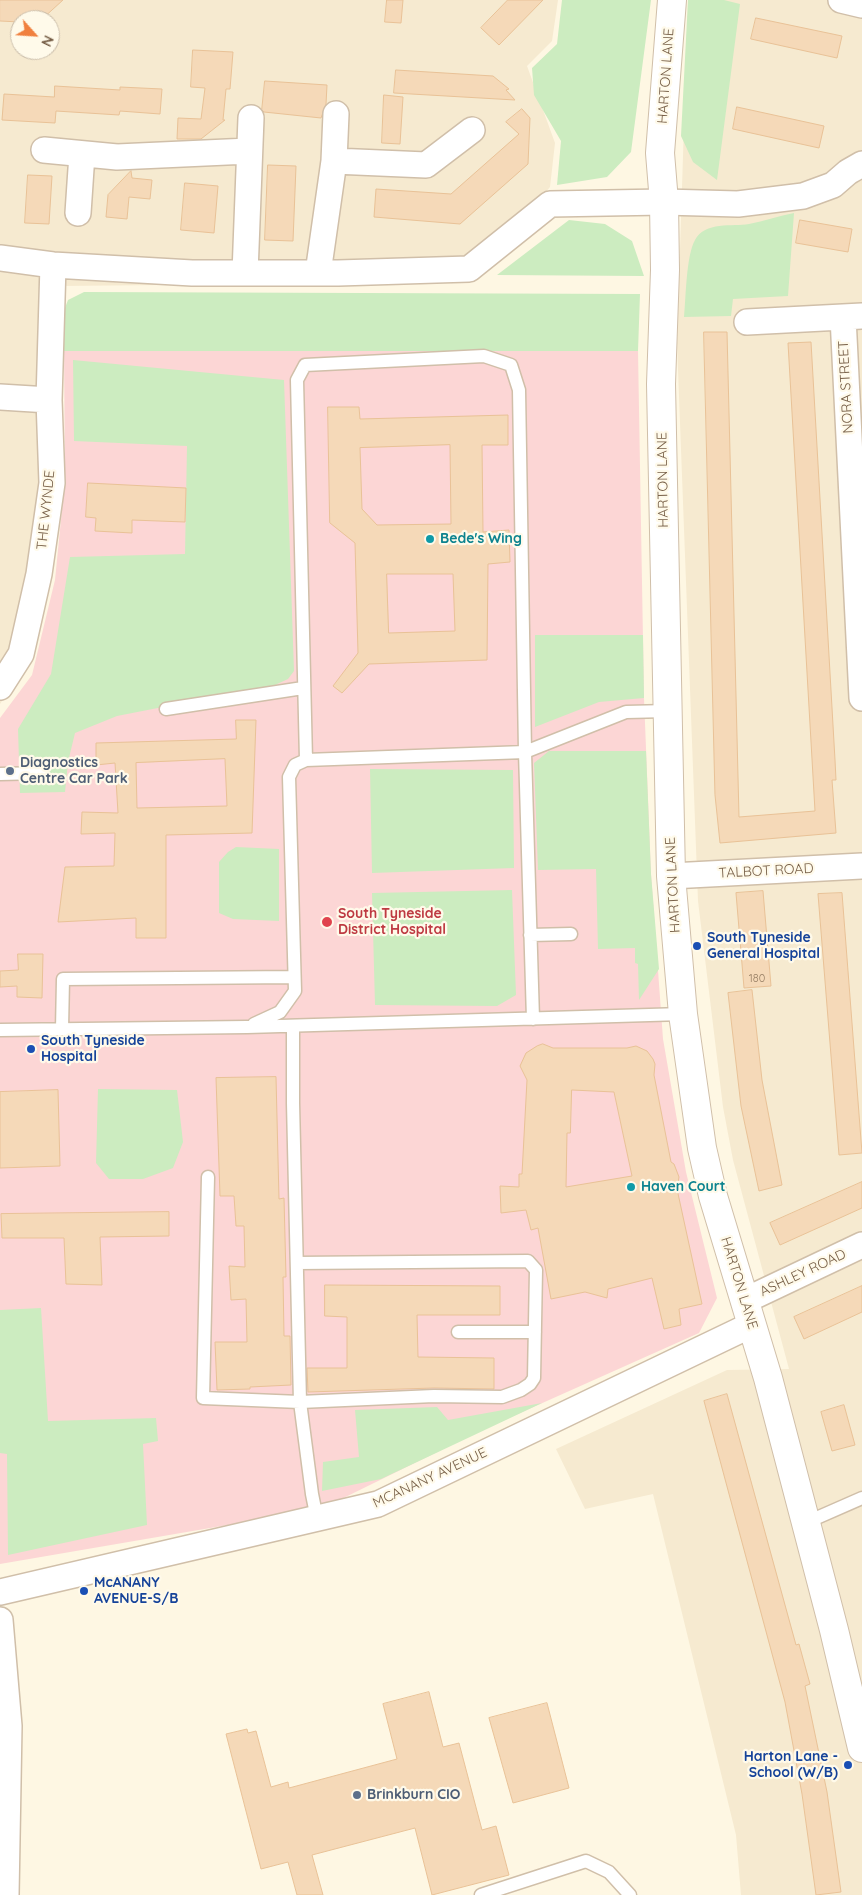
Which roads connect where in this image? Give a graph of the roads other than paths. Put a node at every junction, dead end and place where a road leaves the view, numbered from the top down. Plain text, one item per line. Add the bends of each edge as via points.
1 (672, 0) edge
2 (841, 0) edge
3 (862, 5) edge
4 (336, 114) dead end
5 (251, 118) dead end
6 (472, 130) dead end
7 (44, 150) dead end
8 (249, 151) junction
9 (82, 154) junction
10 (334, 161) junction
11 (862, 162) edge
12 (664, 202) junction
13 (78, 213) dead end
14 (0, 258) edge
15 (53, 264) junction
16 (244, 273) junction
17 (318, 273) junction
18 (852, 316) edge
19 (747, 322) dead end
20 (0, 397) edge
21 (49, 400) junction
22 (855, 406) edge
23 (0, 687) edge
24 (303, 688) junction
25 (862, 698) edge
26 (166, 709) dead end
27 (668, 711) junction
28 (525, 752) junction
29 (306, 760) junction
30 (40, 773) dead end
31 (0, 774) edge
32 (862, 866) edge
33 (671, 876) junction
34 (571, 934) dead end
35 (530, 935) junction
36 (294, 977) junction
37 (683, 1014) junction
38 (533, 1019) junction
39 (293, 1026) junction
40 (247, 1027) junction
41 (62, 1029) junction
42 (0, 1030) edge
43 (208, 1177) dead end
44 (862, 1246) edge
45 (297, 1264) junction
46 (748, 1313) junction
47 (458, 1332) dead end
48 (535, 1332) junction
49 (300, 1402) junction
50 (862, 1498) edge
51 (317, 1519) junction
52 (805, 1523) junction
53 (0, 1592) edge
54 (0, 1620) edge
55 (862, 1748) edge
56 (6, 1895) edge
57 (481, 1895) edge
58 (630, 1895) edge

1 - 12 street, HARTON LANE via 660,153
2 - 3 street
4 - 10 street
5 - 8 street
6 - 10 street via 426,165
7 - 9 street
8 - 9 street via 117,157
8 - 16 street
9 - 13 street
10 - 17 street
11 - 12 street via 833,185 803,196 738,204
12 - 17 street via 550,204 469,270
12 - 27 street, HARTON LANE via 661,384
14 - 15 street
15 - 16 street
15 - 21 street, THE WYNDE
16 - 17 street
18 - 19 street
18 - 22 street, NORA STREET
20 - 21 street
21 - 23 street, THE WYNDE via 52,483 39,574 21,654
22 - 25 street, NORA STREET
24 - 26 lane
24 - 28 lane via 296,380 305,365 484,356 511,365 519,390
24 - 29 lane
27 - 28 lane via 626,712
27 - 33 street, HARTON LANE
28 - 29 lane
28 - 35 lane
29 - 36 lane via 295,765 289,777
30 - 31 lane
32 - 33 street, TALBOT ROAD
33 - 37 street, HARTON LANE
34 - 35 lane
35 - 38 lane
36 - 40 lane via 295,991 280,1012
36 - 41 lane via 63,979
37 - 38 lane
37 - 46 street, HARTON LANE via 702,1148
38 - 39 lane
39 - 40 lane
39 - 45 lane
40 - 41 lane
41 - 42 lane
43 - 49 lane via 203,1398
44 - 46 street, ASHLEY ROAD
45 - 48 lane via 528,1261 536,1270
45 - 49 lane
46 - 51 street, MCANANY AVENUE via 378,1504
46 - 52 street, HARTON LANE
47 - 48 lane
48 - 49 lane via 534,1378 521,1390 502,1397 434,1396
49 - 51 lane
50 - 52 lane
51 - 53 street, MCANANY AVENUE
52 - 55 street, HARTON LANE
54 - 56 street via 9,1726
57 - 58 lane via 586,1861 609,1872

